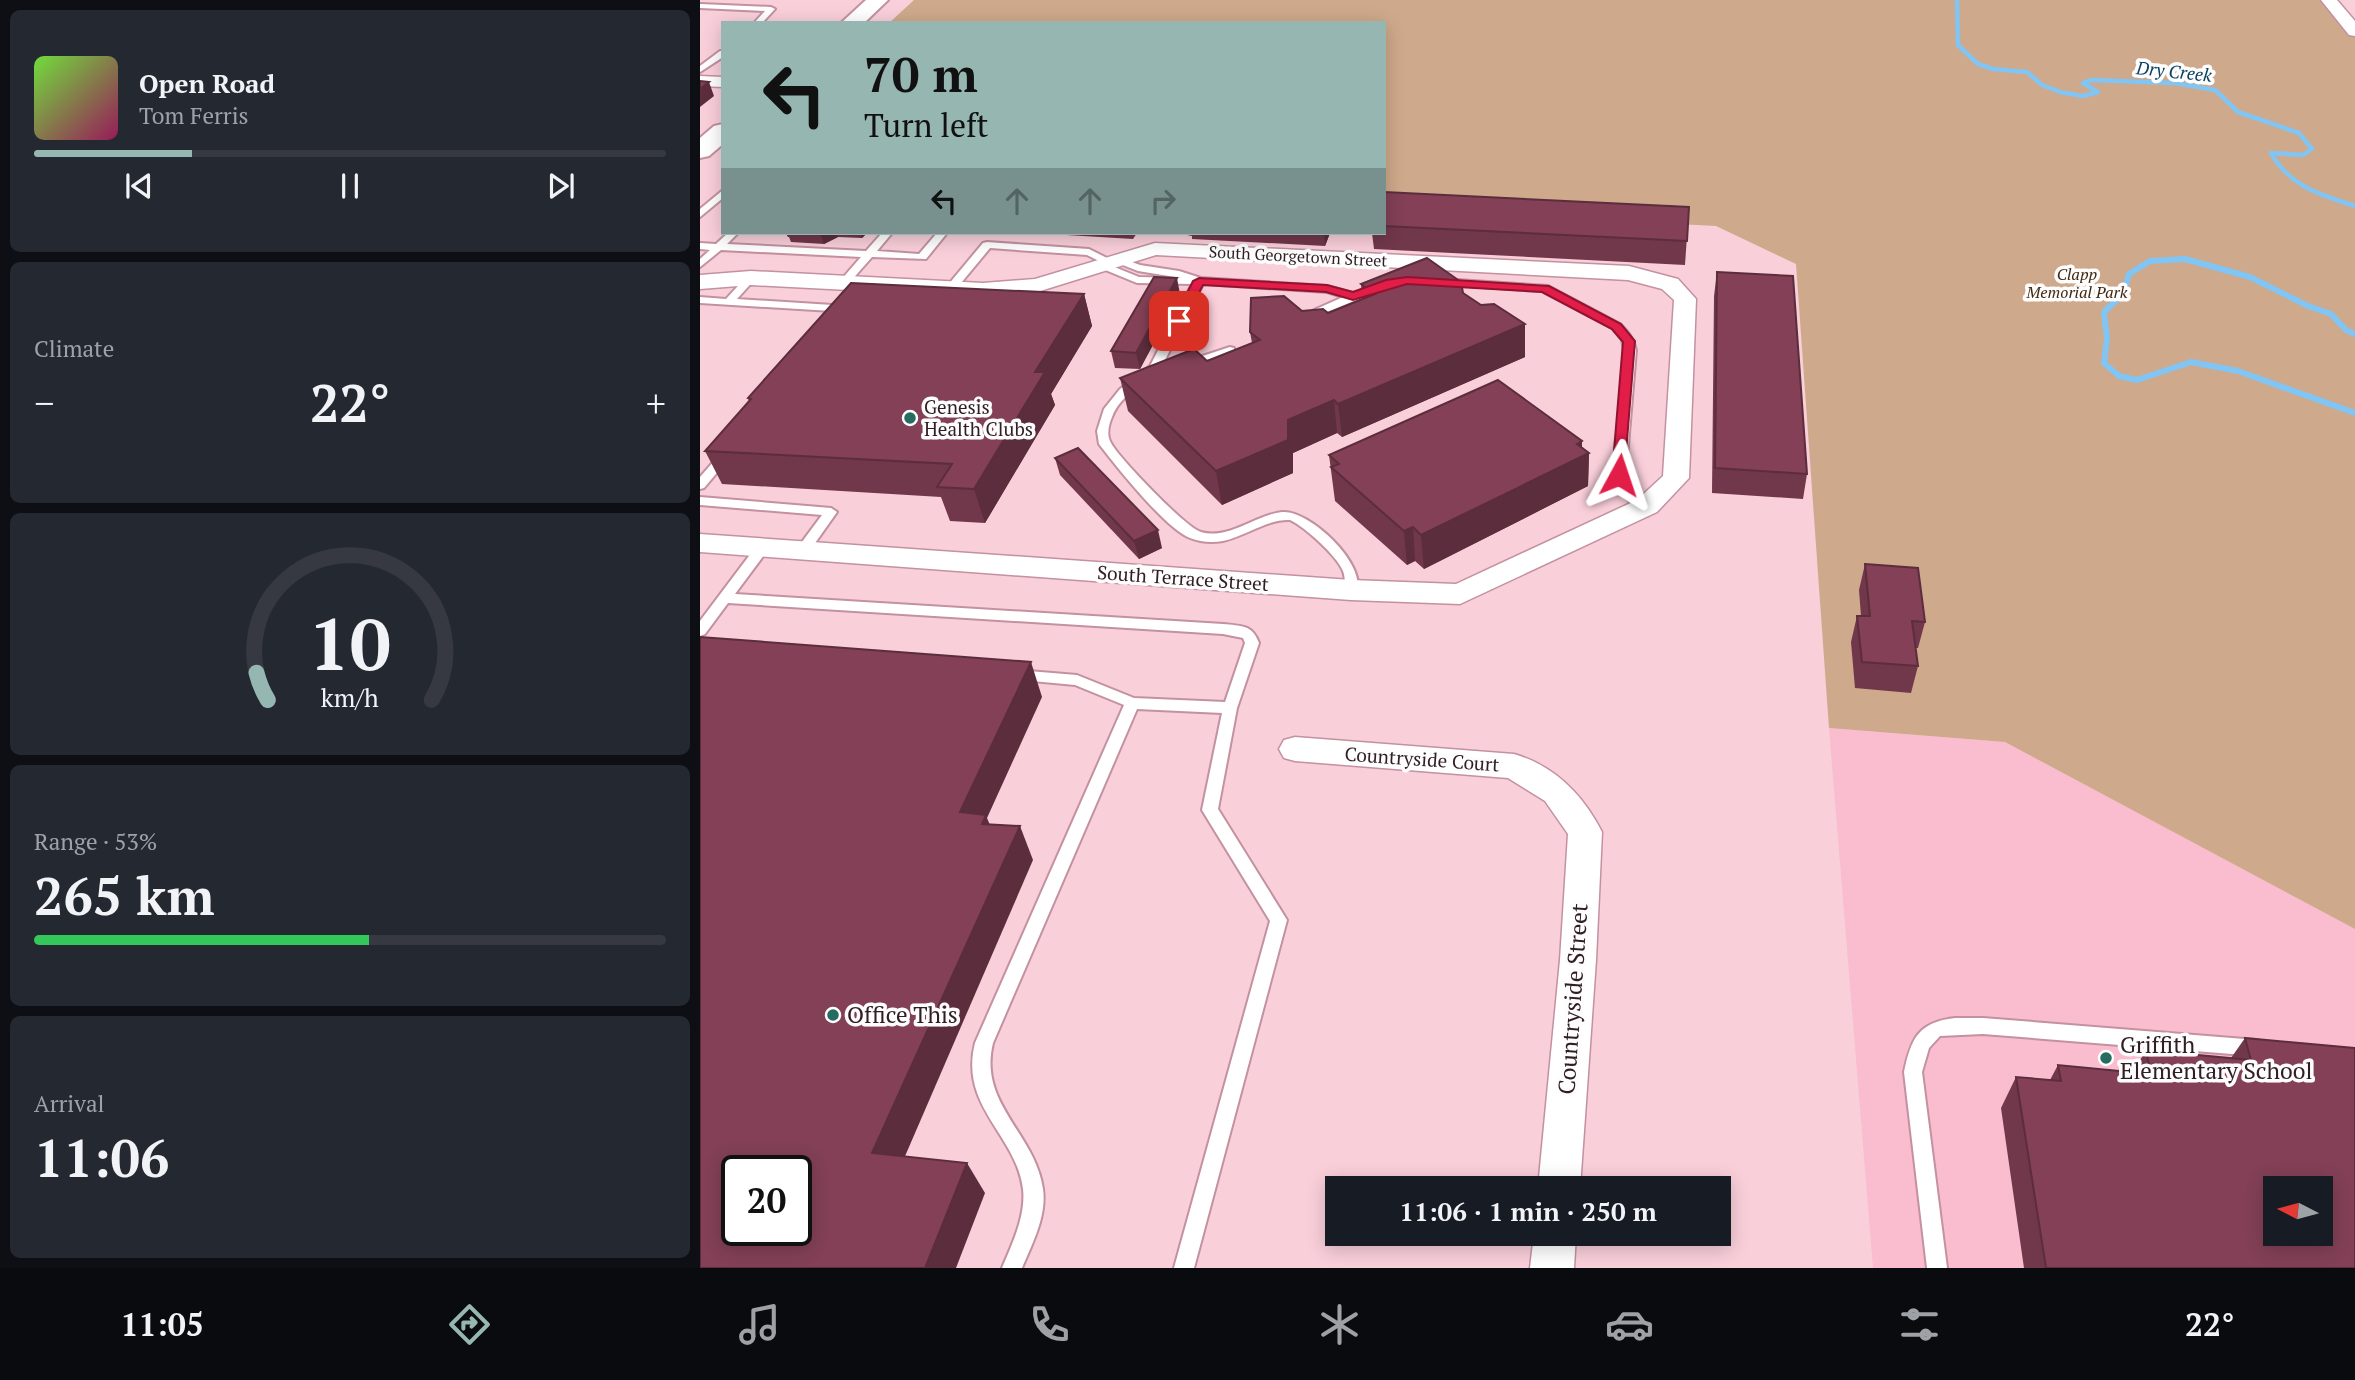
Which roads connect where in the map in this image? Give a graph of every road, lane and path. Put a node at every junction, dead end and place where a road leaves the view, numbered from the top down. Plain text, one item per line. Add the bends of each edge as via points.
1 (878, 0) edge
2 (2329, 0) edge
3 (700, 6) edge
4 (760, 21) edge
5 (853, 21) edge
6 (2355, 31) edge
7 (721, 54) edge
8 (700, 70) edge
9 (700, 81) edge
10 (721, 82) edge
11 (721, 133) edge
12 (700, 151) edge
13 (721, 195) edge
14 (700, 214) edge
15 (731, 235) edge
16 (885, 235) edge
17 (940, 235) edge
18 (994, 235) edge
19 (987, 245) junction
20 (700, 246) edge
21 (719, 247) junction
22 (869, 254) junction
23 (1110, 263) junction
24 (700, 264) edge
25 (700, 271) edge
26 (741, 277) junction
27 (845, 281) junction
28 (1199, 281) junction
29 (1424, 281) edge
30 (700, 282) edge
31 (874, 282) junction
32 (1390, 283) edge
33 (952, 287) junction
34 (1353, 296) junction
35 (700, 300) edge
36 (729, 302) junction
37 (1309, 332) edge
38 (1230, 350) edge
39 (1159, 361) junction
40 (733, 447) edge
41 (700, 485) edge
42 (700, 501) edge
43 (1647, 506) junction
44 (700, 543) edge
45 (763, 547) junction
46 (803, 550) junction
47 (1351, 590) junction
48 (726, 598) junction
49 (700, 632) edge
50 (996, 673) edge
51 (1132, 703) junction
52 (1230, 708) junction
53 (1295, 749) dead end
54 (1572, 814) joint
55 (2272, 1049) edge
56 (1560, 1176) edge
57 (1554, 1246) edge
58 (1012, 1268) edge
59 (1184, 1268) edge
60 (1552, 1268) edge
61 (1937, 1268) edge

1 - 5 main road
2 - 6 street
3 - 4 lane via 771,9
7 - 8 lane
9 - 10 street
11 - 12 main road
13 - 14 lane
15 - 21 lane
16 - 22 lane
17 - 22 lane via 922,257
18 - 19 lane
19 - 23 lane via 1089,252
19 - 33 lane
20 - 21 lane
21 - 22 lane
21 - 24 lane
22 - 27 lane
23 - 28 lane via 1184,274
23 - 28 lane via 1137,280
23 - 33 street, South Georgetown Street via 1037,285 979,296
23 - 43 street, South Georgetown Street via 1155,249 1629,273 1670,284 1685,299 1676,478
25 - 26 street, South Georgetown Street
26 - 27 street, South Georgetown Street
26 - 30 street, South Georgetown Street
26 - 36 lane
27 - 31 street, South Georgetown Street
28 - 34 lane via 1327,289
28 - 39 lane
29 - 43 lane via 1544,288 1624,333 1630,350 1619,481 1626,492
31 - 33 street, South Georgetown Street
31 - 36 lane via 852,312
32 - 34 lane
34 - 37 lane via 1312,316
35 - 36 lane
38 - 39 lane via 1185,363
39 - 47 lane via 1145,379 1116,400 1103,426 1105,444 1193,535 1231,535 1282,516 1295,517 1351,571
40 - 41 lane
42 - 46 lane via 831,512
43 - 47 street, South Terrace Street via 1460,594
44 - 45 street, South Terrace Street
45 - 46 street, South Terrace Street
45 - 48 lane
46 - 47 street, South Terrace Street
48 - 49 lane
48 - 52 lane via 1241,631 1252,643
50 - 51 lane via 1077,680
51 - 52 lane
51 - 58 lane via 984,1043 980,1069 988,1094 1024,1161 1033,1191 1028,1228
52 - 59 lane via 1210,810 1279,920
53 - 54 street, Countryside Court via 1514,766 1557,792
54 - 56 street, Countryside Street via 1585,832
55 - 61 lane via 1983,1026 1949,1025 1931,1031 1917,1047 1913,1072
57 - 60 street

